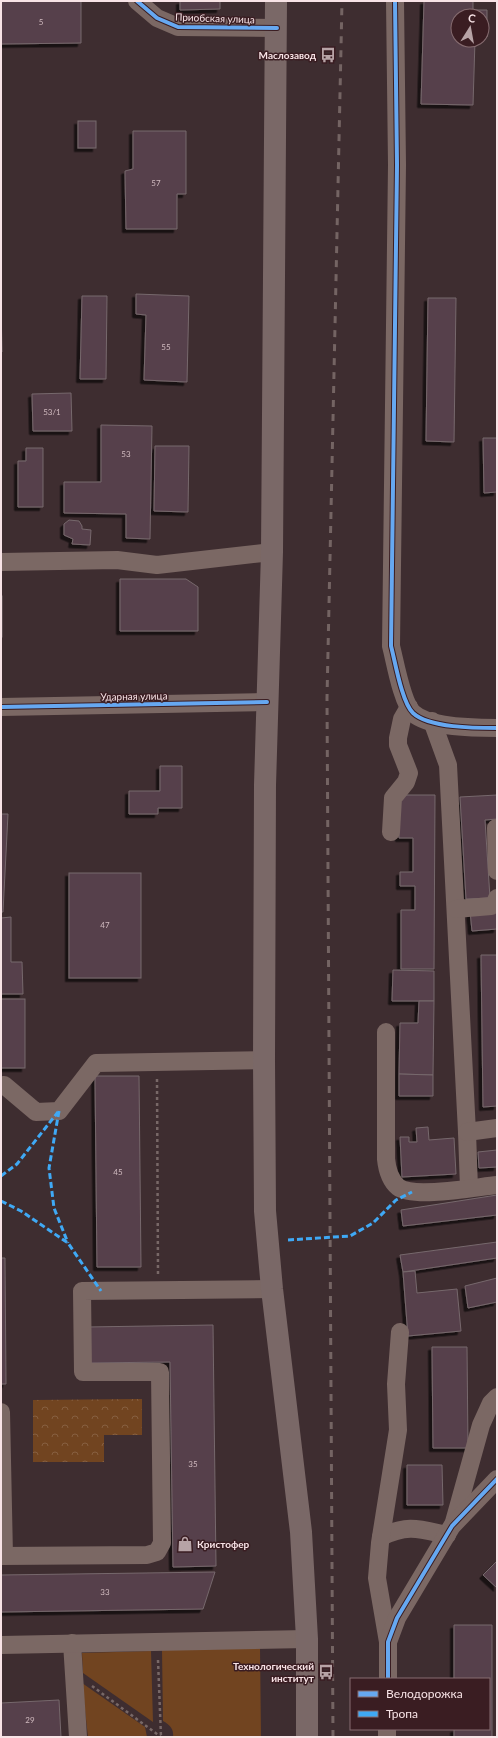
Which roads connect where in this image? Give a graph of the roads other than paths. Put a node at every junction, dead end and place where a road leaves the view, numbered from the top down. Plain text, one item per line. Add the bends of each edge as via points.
1 (136, 1) edge
2 (276, 1) edge
3 (395, 1) edge
4 (277, 28) junction
5 (272, 552) junction
6 (1, 562) edge
7 (267, 702) junction
8 (1, 707) edge
9 (408, 707) junction
10 (432, 721) junction
11 (497, 728) edge
12 (496, 828) dead end
13 (391, 832) dead end
14 (497, 871) edge
15 (497, 898) edge
16 (456, 908) junction
17 (386, 1032) dead end
18 (264, 1060) junction
19 (4, 1085) dead end
20 (497, 1128) edge
21 (468, 1132) junction
22 (497, 1185) edge
23 (469, 1188) junction
24 (272, 1289) junction
25 (400, 1332) dead end
26 (497, 1397) edge
27 (1, 1412) edge
28 (497, 1479) edge
29 (387, 1500) junction
30 (407, 1528) junction
31 (450, 1531) junction
32 (381, 1537) junction
33 (2, 1556) edge
34 (307, 1639) junction
35 (388, 1642) junction
36 (72, 1643) junction
37 (1, 1644) edge
38 (388, 1678) edge
39 (78, 1737) edge
40 (307, 1737) edge

1 - 4 street, Приобская улица via 157,18 178,27
2 - 4 main road
3 - 9 street via 397,166 390,610 391,646
4 - 5 main road
5 - 6 street via 157,565 118,560
5 - 7 main road
7 - 8 street, Ударная улица
7 - 18 main road
9 - 10 street via 413,713
9 - 13 street via 402,719 398,745 409,773 406,782 393,798
10 - 11 street via 469,728
10 - 16 street via 448,765
12 - 14 street
15 - 16 street via 491,906
16 - 21 street
17 - 23 street via 386,1159 391,1176 398,1186 412,1192
18 - 19 street via 96,1063 59,1111 36,1112
18 - 24 main road via 265,1211
20 - 21 street
21 - 23 street
22 - 23 street
24 - 33 street via 82,1291 84,1372 160,1372 162,1543 157,1552 147,1555
24 - 34 main road via 301,1532
25 - 29 street via 396,1384 398,1430
26 - 31 street via 491,1403 481,1425
27 - 33 street
28 - 31 street
29 - 30 street
29 - 32 street
30 - 31 street
30 - 32 street
31 - 35 street via 397,1618
32 - 35 street via 377,1578
34 - 36 street
34 - 40 main road
35 - 38 street
36 - 37 street
36 - 39 street

